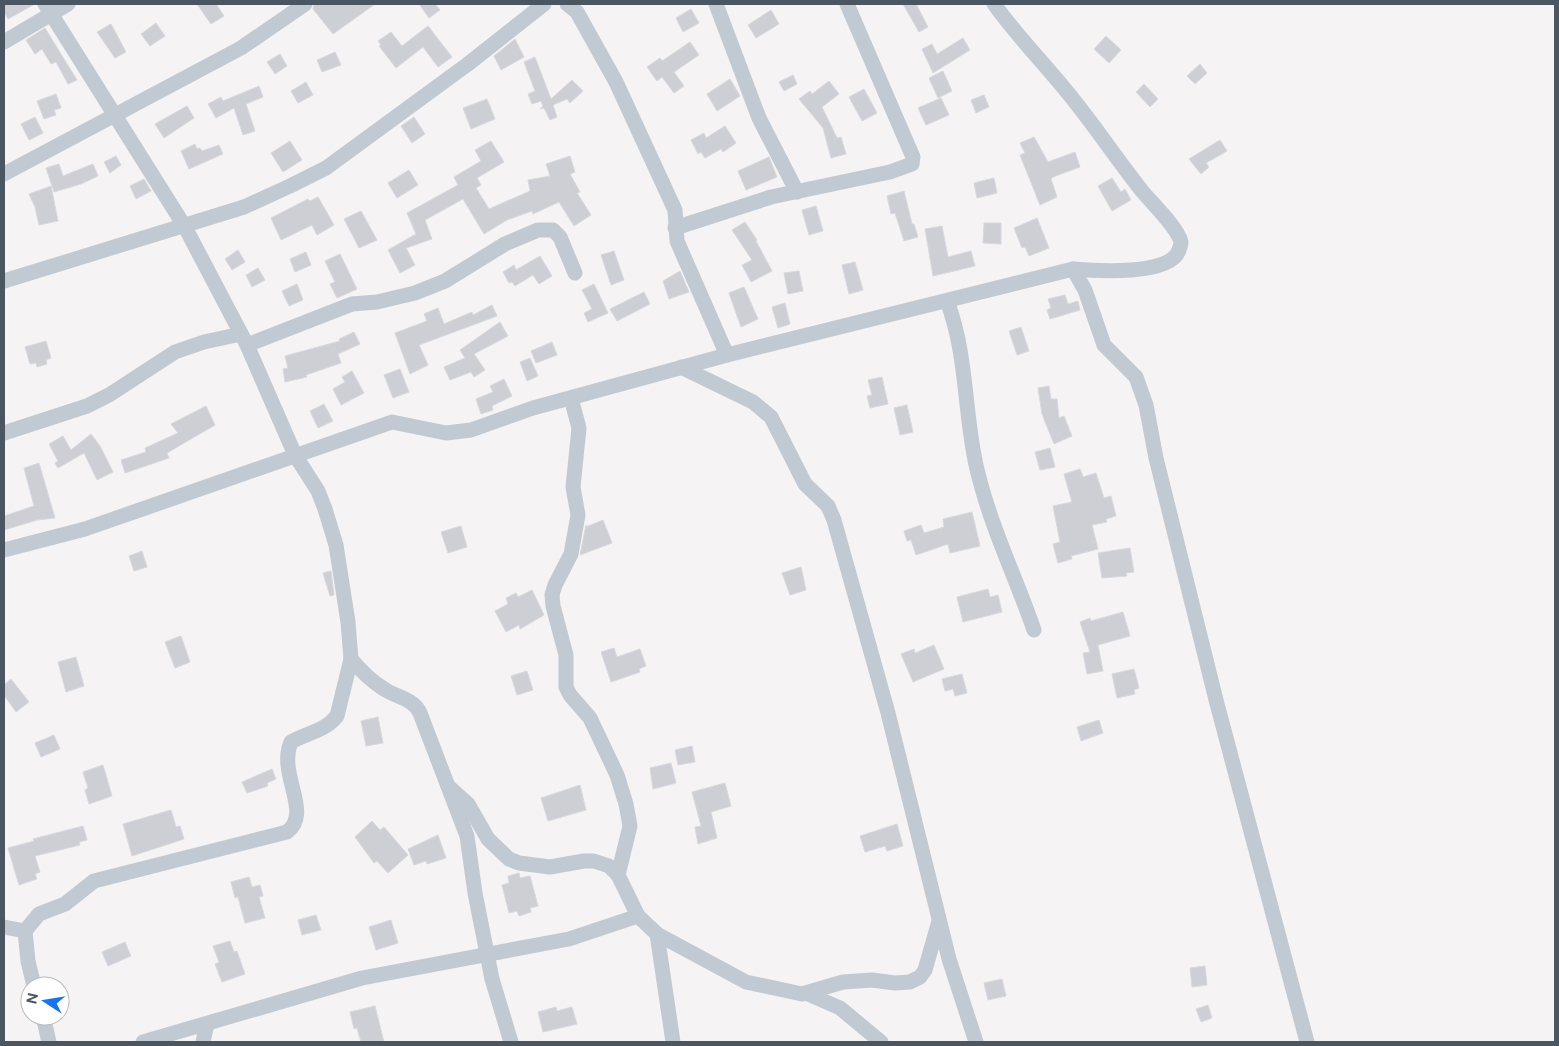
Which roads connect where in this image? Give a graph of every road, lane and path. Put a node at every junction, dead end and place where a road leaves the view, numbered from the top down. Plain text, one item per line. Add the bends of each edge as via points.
1 (68, 4) edge
2 (305, 4) edge
3 (544, 4) edge
4 (566, 4) edge
5 (716, 4) edge
6 (847, 4) edge
7 (994, 4) edge
8 (48, 9) edge
9 (4, 42) edge
10 (117, 115) junction
11 (4, 174) edge
12 (797, 192) junction
13 (185, 227) junction
14 (675, 228) junction
15 (1073, 269) junction
16 (575, 273) dead end
17 (4, 281) edge
18 (947, 301) junction
19 (244, 340) junction
20 (726, 355) junction
21 (681, 367) junction
22 (571, 398) junction
23 (4, 433) edge
24 (295, 455) junction
25 (4, 550) edge
26 (1034, 630) dead end
27 (351, 659) junction
28 (448, 786) junction
29 (618, 875) junction
30 (638, 916) junction
31 (940, 920) junction
32 (4, 927) edge
33 (26, 931) junction
34 (657, 934) junction
35 (488, 954) junction
36 (32, 976) edge
37 (808, 994) junction
38 (207, 1024) junction
39 (45, 1026) edge
40 (49, 1042) edge
41 (142, 1042) edge
42 (203, 1042) edge
43 (511, 1042) edge
44 (673, 1042) edge
45 (881, 1042) edge
46 (976, 1042) edge
47 (1307, 1042) edge

1 - 8 street
2 - 10 street via 241,48
3 - 13 street via 326,168 244,207
4 - 14 street via 577,12 616,82 675,210
5 - 12 street via 759,118
6 - 12 street via 913,157 912,164 890,172
7 - 15 street via 1076,103 1172,227 1180,242 1174,258 1161,265 1105,271
8 - 9 street
8 - 10 street
10 - 11 street
10 - 13 street
12 - 14 street via 771,197
13 - 17 street
13 - 19 street
14 - 20 street via 677,241
15 - 18 street
15 - 47 street via 1085,290 1104,344 1136,376 1146,405 1156,458 1216,700
16 - 19 street via 560,237 553,230 538,230 506,244 446,281 415,293 352,304
18 - 20 street
18 - 26 street via 956,324 976,466 995,531
19 - 23 street via 204,342 175,352 87,406
19 - 24 street
20 - 21 street
21 - 22 street
21 - 31 street via 753,402 771,417 805,484 828,506 888,713
22 - 24 street via 471,430 446,432 392,422
22 - 29 street via 580,428 573,487 578,516 570,554 552,594 553,606 566,656 566,687 590,718 617,775 626,804 630,826
24 - 25 street via 85,529
24 - 27 street via 318,491 336,545
27 - 28 street via 364,675 418,708
27 - 33 street via 337,716 317,733 291,742 288,748 286,764 298,819 293,827 286,832 94,881 65,904 39,914
28 - 29 street via 468,804 488,839 509,858 519,863 550,867 594,861 609,866
28 - 35 street via 468,836 475,893
29 - 30 street
30 - 34 street
30 - 35 street via 569,939
31 - 37 street via 925,970 916,980 902,984 872,980 843,982
31 - 46 street
32 - 33 street
33 - 36 street
34 - 37 street via 746,982
34 - 44 street
35 - 38 street via 362,978
35 - 43 street
37 - 45 street via 840,1008
38 - 41 street
38 - 42 street
39 - 40 street

